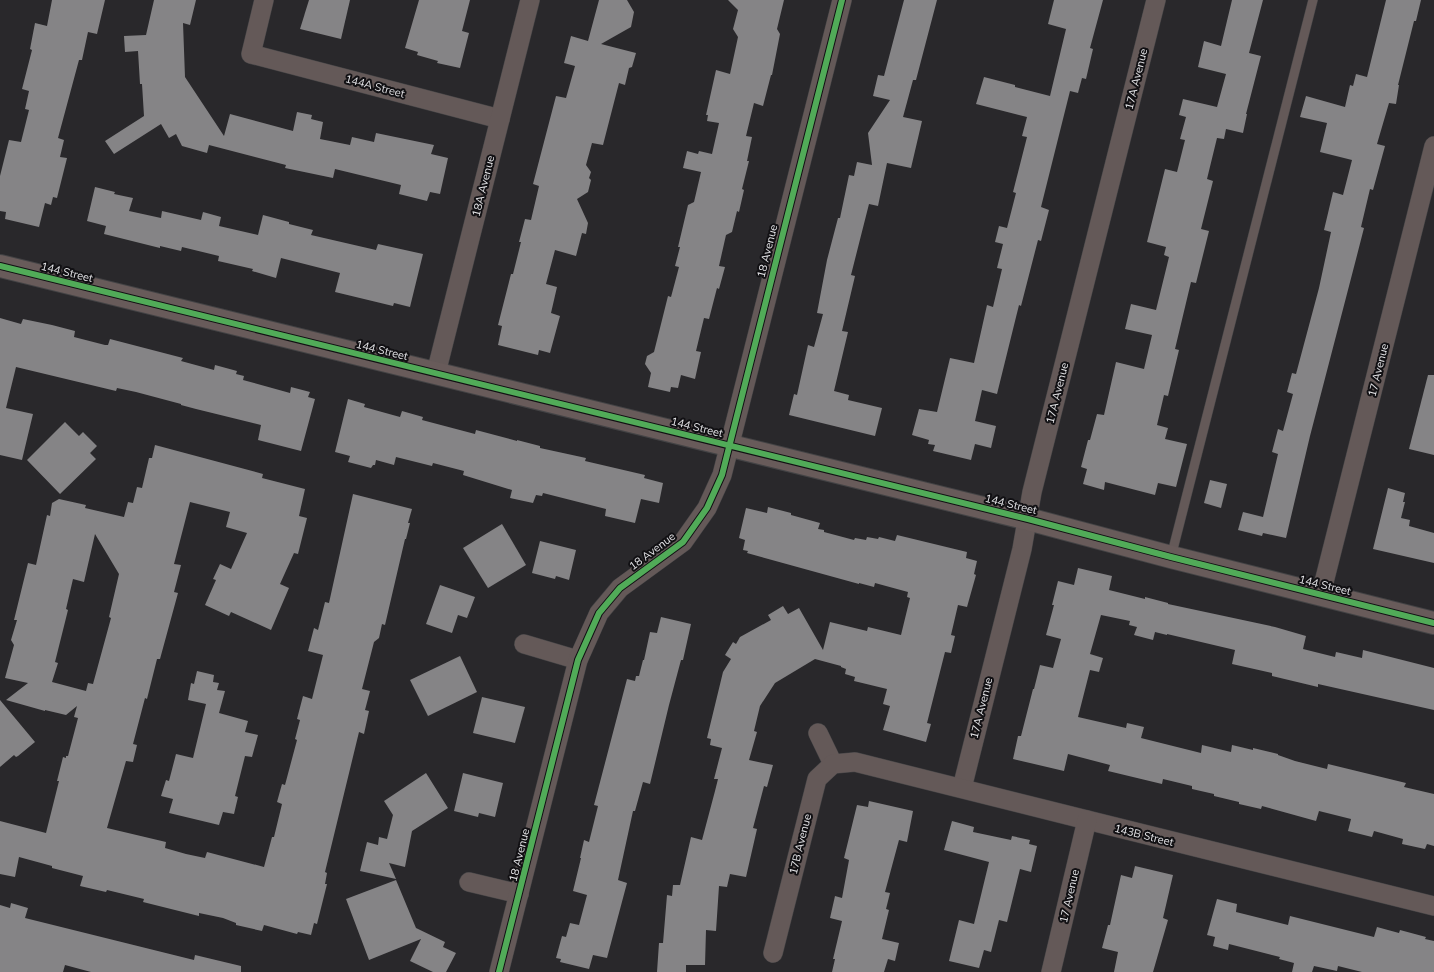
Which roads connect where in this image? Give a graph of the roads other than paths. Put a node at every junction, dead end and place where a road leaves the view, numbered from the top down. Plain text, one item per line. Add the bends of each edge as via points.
1 (264, 0) edge
2 (530, 0) edge
3 (842, 0) edge
4 (1156, 0) edge
5 (1313, 0) edge
6 (500, 119) junction
7 (1434, 146) edge
8 (0, 266) edge
9 (436, 373) junction
10 (729, 445) junction
11 (1028, 519) junction
12 (1171, 557) junction
13 (1321, 594) junction
14 (1434, 623) edge
15 (524, 644) dead end
16 (578, 660) junction
17 (818, 733) dead end
18 (833, 764) junction
19 (962, 788) junction
20 (1087, 820) junction
21 (469, 882) dead end
22 (519, 894) junction
23 (1434, 906) edge
24 (773, 953) dead end
25 (499, 972) edge
26 (1051, 972) edge

1 - 6 street, 144A Street via 251,54
2 - 6 street, 18A Avenue
3 - 10 street, 18 Avenue
4 - 11 street, 17A Avenue via 1036,477
5 - 12 lane
6 - 9 street, 18A Avenue
7 - 13 street, 17 Avenue
8 - 9 street, 144 Street
9 - 10 street, 144 Street
10 - 11 street, 144 Street
10 - 16 street, 18 Avenue via 722,475 707,508 683,542 620,588 599,613
11 - 12 street, 144 Street
11 - 19 street, 17A Avenue
12 - 13 street, 144 Street
13 - 14 street, 144 Street
15 - 16 street
16 - 22 street, 18 Avenue
17 - 18 street
18 - 19 street, 143B Street via 855,762
18 - 24 street, 17B Avenue via 817,779
19 - 20 street, 143B Street
20 - 23 street, 143B Street
20 - 26 street, 17 Avenue
21 - 22 street
22 - 25 street, 18 Avenue

